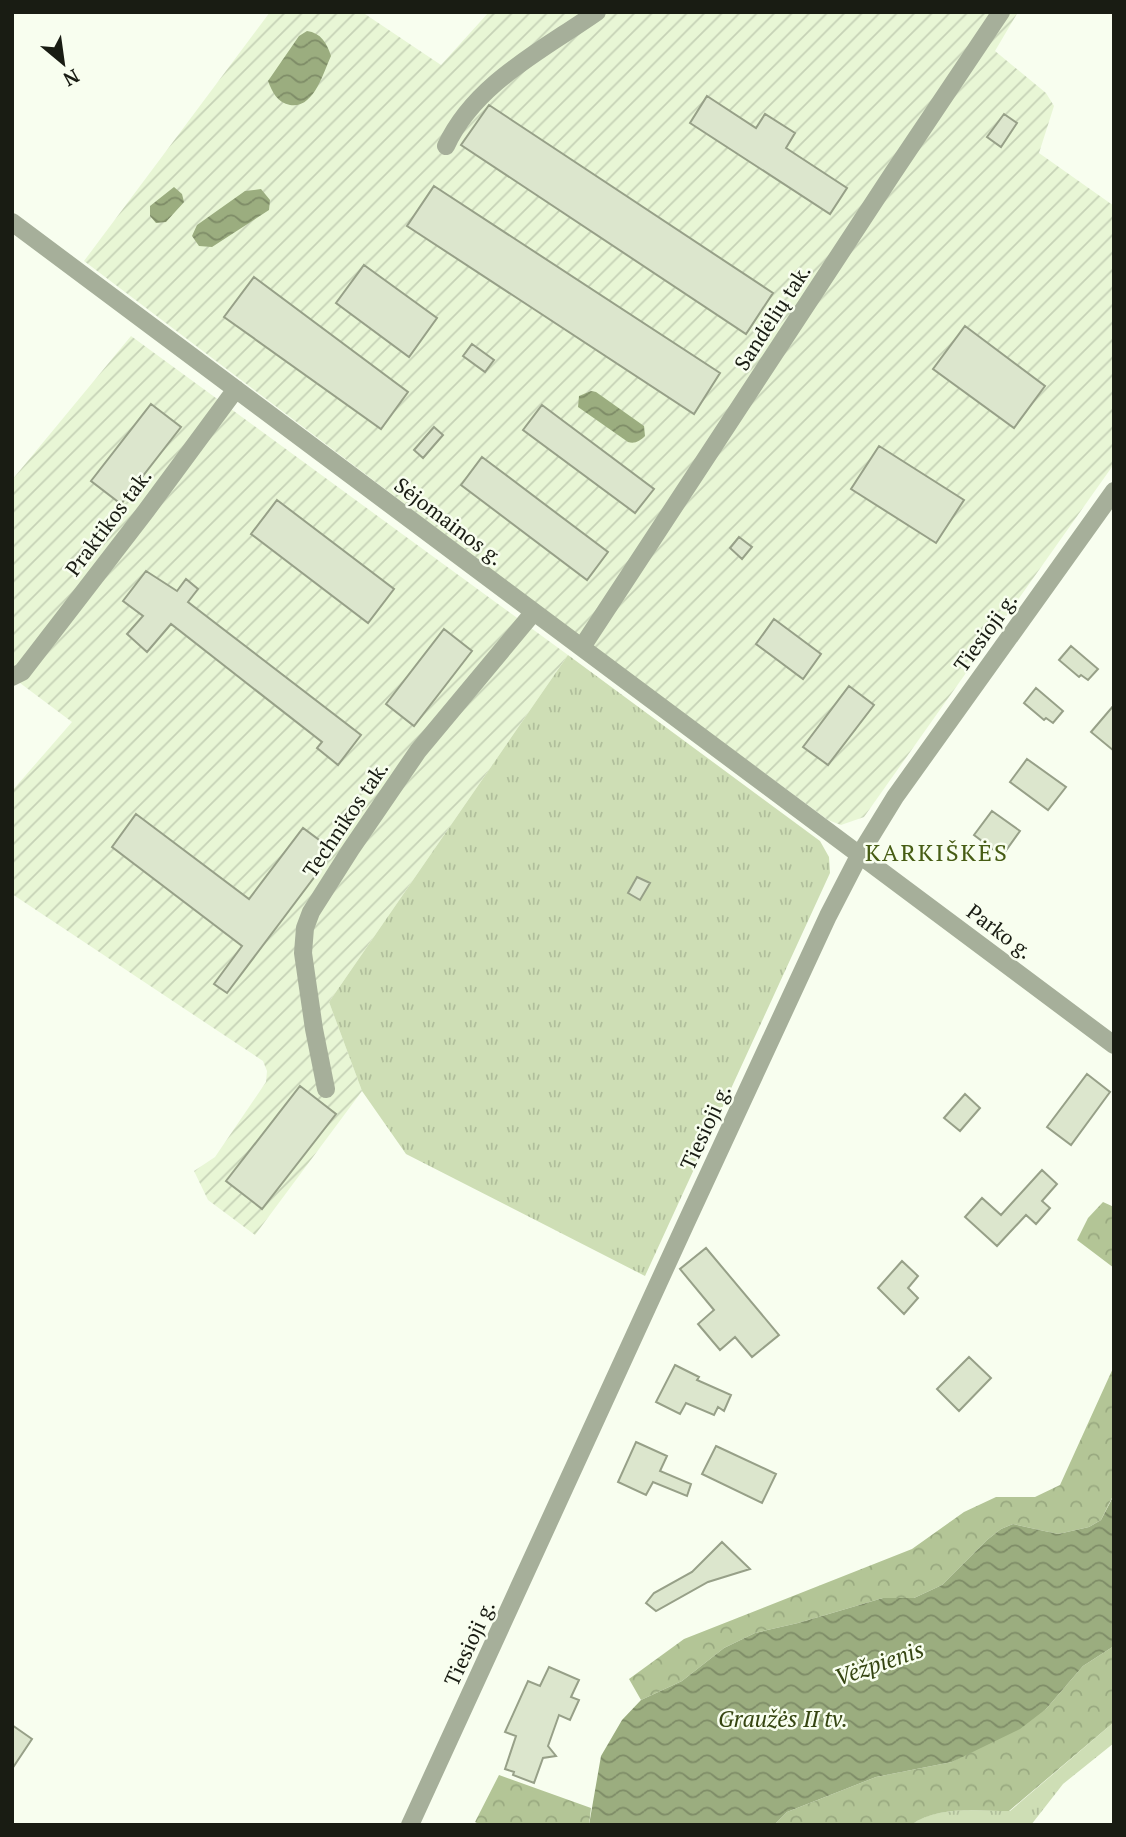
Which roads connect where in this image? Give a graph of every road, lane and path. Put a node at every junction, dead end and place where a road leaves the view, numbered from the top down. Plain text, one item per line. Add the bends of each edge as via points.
1 (597, 12) edge
2 (1001, 12) edge
3 (446, 146) dead end
4 (12, 222) edge
5 (236, 389) junction
6 (1114, 491) edge
7 (533, 613) junction
8 (582, 647) junction
9 (12, 677) edge
10 (860, 854) junction
11 (1114, 1045) edge
12 (326, 1089) dead end
13 (410, 1825) edge

1 - 3 street via 507,72 454,127
2 - 8 street, Sandėlių tak.
4 - 5 street, Sėjomainos g.
5 - 7 street, Sėjomainos g.
5 - 9 street, Praktikos tak. via 22,672
6 - 10 street, Tiesioji g. via 895,797
7 - 8 street, Sėjomainos g.
7 - 12 street, Technikos tak. via 418,751 311,912 303,953
8 - 10 street, Sėjomainos g.
10 - 11 street, Parko g.
10 - 13 street, Tiesioji g.

